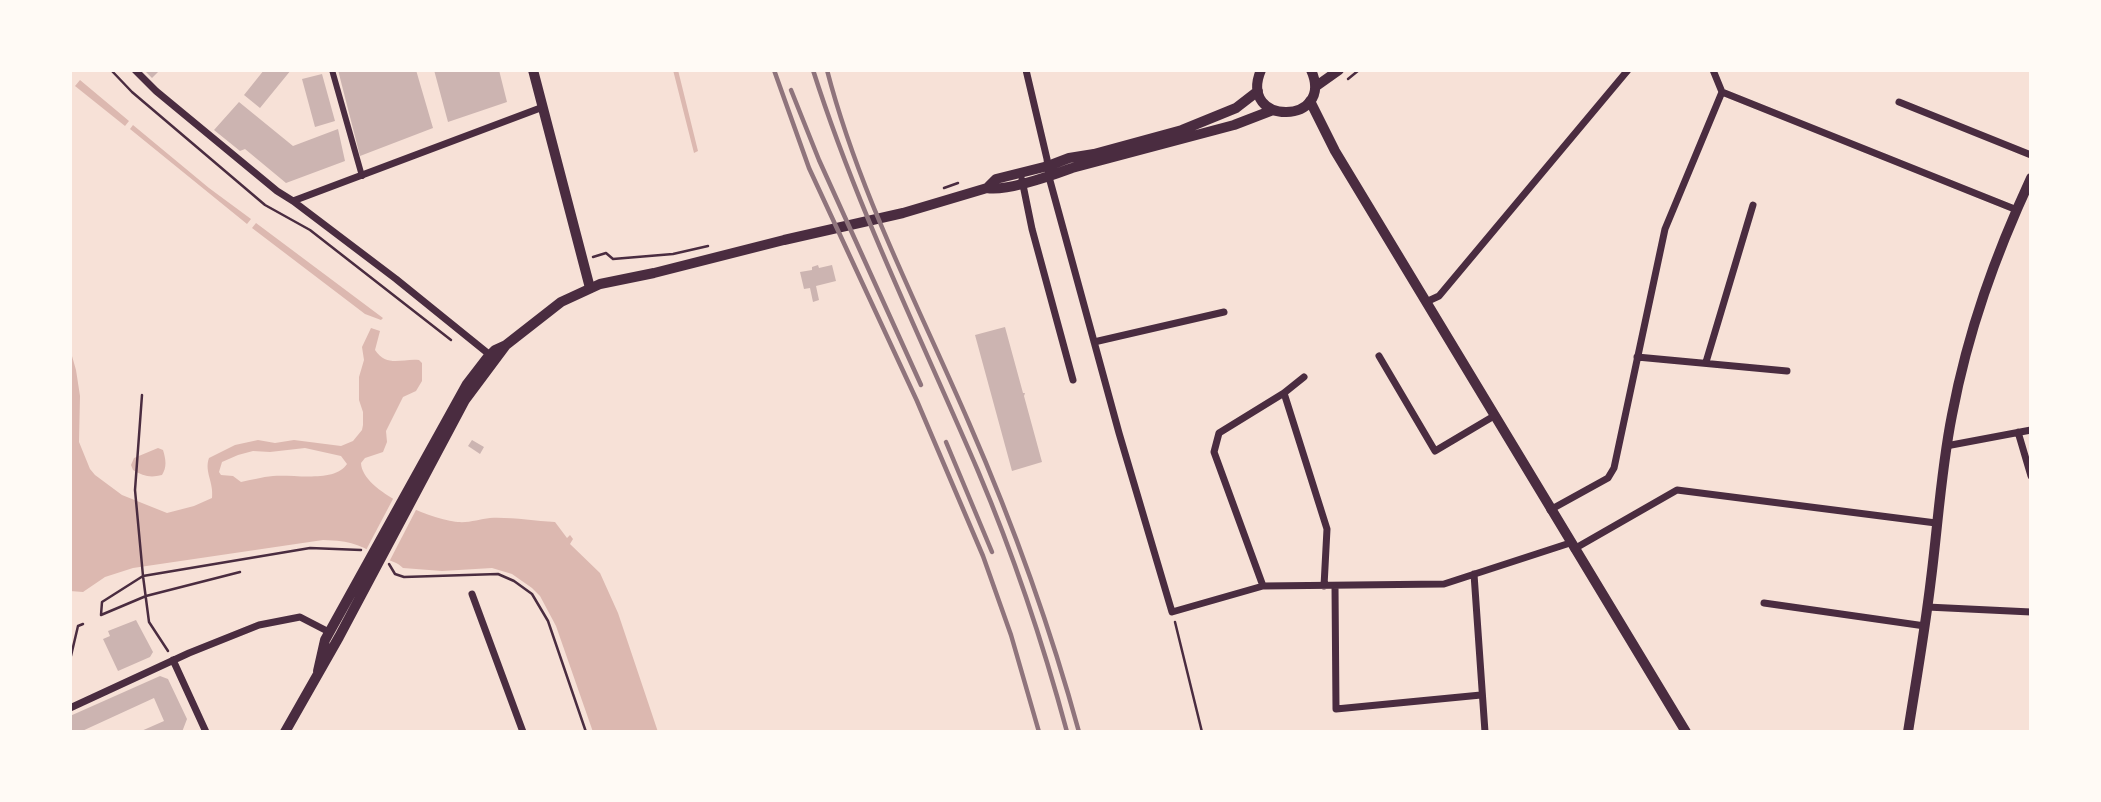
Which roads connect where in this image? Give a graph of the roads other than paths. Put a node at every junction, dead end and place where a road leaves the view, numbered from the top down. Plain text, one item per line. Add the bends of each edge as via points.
1 (135, 70) edge
2 (332, 70) edge
3 (533, 70) edge
4 (1027, 70) edge
5 (1261, 70) edge
6 (1311, 70) edge
7 (1339, 70) edge
8 (1628, 70) edge
9 (1713, 70) edge
10 (1315, 87) junction
11 (1258, 91) junction
12 (1722, 92) junction
13 (1310, 101) junction
14 (1899, 102) dead end
15 (543, 107) junction
16 (1273, 110) junction
17 (2031, 155) edge
18 (1048, 171) junction
19 (362, 176) junction
20 (1022, 178) junction
21 (2031, 178) edge
22 (293, 201) junction
23 (1754, 205) dead end
24 (2017, 210) junction
25 (590, 288) junction
26 (1426, 302) junction
27 (1224, 312) dead end
28 (1094, 342) junction
29 (506, 345) junction
30 (490, 355) junction
31 (1379, 356) dead end
32 (1637, 357) junction
33 (1706, 362) junction
34 (1787, 371) dead end
35 (1304, 377) dead end
36 (1073, 380) dead end
37 (1284, 393) junction
38 (1494, 416) junction
39 (2031, 430) edge
40 (2018, 432) junction
41 (1946, 446) junction
42 (2031, 476) edge
43 (405, 502) junction
44 (1550, 510) junction
45 (1936, 523) junction
46 (1572, 546) junction
47 (375, 559) junction
48 (1474, 574) junction
49 (1262, 586) junction
50 (1324, 586) junction
51 (1335, 586) junction
52 (472, 594) dead end
53 (1764, 603) dead end
54 (1927, 607) junction
55 (2031, 612) edge
56 (1924, 626) junction
57 (329, 632) junction
58 (173, 660) junction
59 (318, 671) junction
60 (1481, 695) junction
61 (70, 708) edge
62 (202, 731) edge
63 (285, 732) edge
64 (523, 732) edge
65 (1485, 732) edge
66 (1686, 732) edge
67 (1908, 732) edge

1 - 22 street
2 - 19 street
3 - 15 street
4 - 18 street
5 - 11 main road
6 - 10 main road
7 - 10 main road
8 - 26 street via 1439,296
9 - 12 street
10 - 13 main road
11 - 16 main road
11 - 18 main road via 1236,108 1182,130 1069,158
12 - 24 street
12 - 32 street via 1665,229
13 - 16 main road via 1297,111
13 - 26 street
14 - 17 street
15 - 19 street
15 - 25 street
16 - 18 main road via 1234,125
18 - 20 main road
18 - 28 street
19 - 22 street
20 - 25 main road via 998,189 987,188 903,213
20 - 36 street
21 - 24 main road
22 - 30 street
23 - 33 street
24 - 41 main road via 1986,285
25 - 29 main road via 561,302
26 - 38 street
27 - 28 street
28 - 49 street via 1172,612
29 - 30 main road
29 - 43 main road via 465,401
30 - 43 main road via 459,397
31 - 38 street via 1435,451
32 - 33 street
32 - 44 street via 1615,468 1608,478
33 - 34 street
35 - 37 street
37 - 49 street via 1219,433 1214,452
37 - 50 street via 1327,529
38 - 44 street
39 - 40 street
40 - 41 street
40 - 42 street
41 - 45 main road
43 - 47 main road
44 - 46 street
45 - 46 street via 1677,489
45 - 54 main road
46 - 48 street
46 - 66 street
47 - 57 main road
47 - 59 main road
48 - 51 street via 1444,584
48 - 60 street
49 - 50 street
50 - 51 street
51 - 60 street via 1336,709
52 - 64 street
53 - 56 street
54 - 55 street
54 - 56 main road
56 - 67 main road
57 - 58 street via 304,617 295,617 248,629
57 - 59 main road
58 - 61 street
58 - 62 street
59 - 63 main road
60 - 65 street

